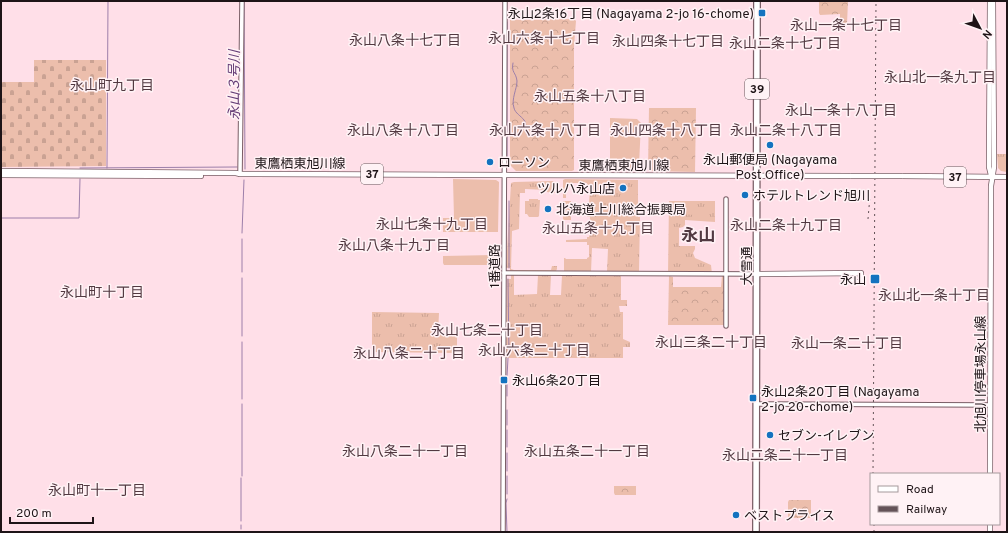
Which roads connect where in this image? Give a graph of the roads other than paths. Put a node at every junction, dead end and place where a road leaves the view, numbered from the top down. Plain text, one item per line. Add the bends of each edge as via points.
1 (242, 1) edge
2 (505, 1) edge
3 (758, 1) edge
4 (990, 1) edge
5 (993, 1) edge
6 (1, 171) edge
7 (240, 174) junction
8 (1, 175) edge
9 (504, 175) junction
10 (757, 177) junction
11 (992, 177) junction
12 (1007, 177) edge
13 (726, 199) dead end
14 (504, 273) junction
15 (726, 274) junction
16 (757, 274) junction
17 (844, 274) dead end
18 (726, 326) dead end
19 (756, 404) junction
20 (990, 405) junction
21 (990, 473) edge
22 (504, 532) edge
23 (756, 532) edge

1 - 7 street
2 - 9 street, 1番道路
3 - 10 highway, 大雪通 / 39
4 - 11 main road, 北旭川停車場永山線 via 989,167
5 - 11 main road, 北旭川停車場永山線
6 - 7 main road, 東鷹栖東旭川線 / 37
7 - 8 main road, 東鷹栖東旭川線 / 37
7 - 9 main road, 東鷹栖東旭川線 / 37
9 - 10 main road, 東鷹栖東旭川線 / 37
9 - 14 street, 1番道路
10 - 11 main road, 東鷹栖東旭川線 / 37, bridge
10 - 16 highway, 大雪通 / 39
11 - 12 main road, 東鷹栖東旭川線 / 37
11 - 20 main road, 北旭川停車場永山線
13 - 15 street
14 - 15 street
14 - 22 street, 1番道路
15 - 16 street
15 - 18 street
16 - 17 main road
16 - 19 highway, 大雪通 / 39
19 - 20 street
19 - 23 highway, 大雪通 / 39
20 - 21 main road, 北旭川停車場永山線

